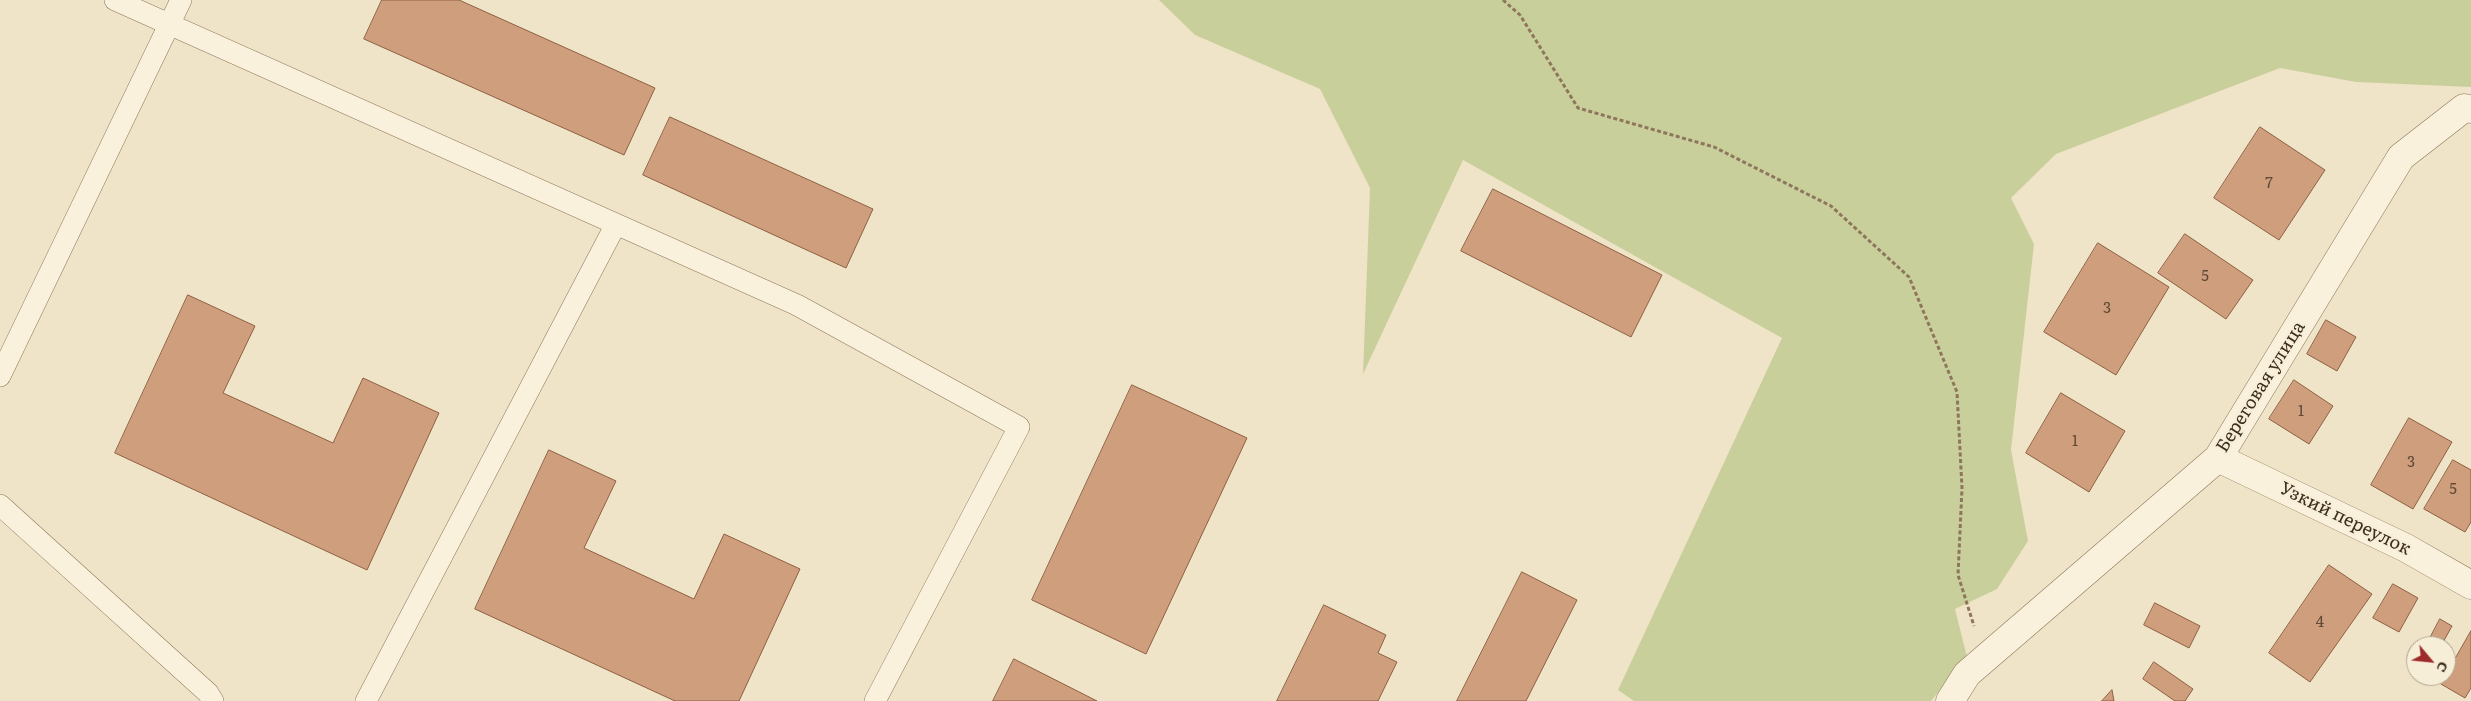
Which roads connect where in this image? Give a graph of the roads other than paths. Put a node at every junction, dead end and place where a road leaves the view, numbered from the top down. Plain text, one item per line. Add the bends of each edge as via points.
1 (114, 0) edge
2 (181, 0) edge
3 (168, 24) junction
4 (2471, 109) edge
5 (616, 224) junction
6 (0, 376) edge
7 (2218, 458) junction
8 (0, 505) edge
9 (2471, 584) edge
10 (213, 701) edge
11 (366, 701) edge
12 (876, 701) edge
13 (1950, 701) edge

1 - 3 lane
2 - 3 lane
3 - 5 lane
3 - 6 lane
4 - 7 street, Береговая улица via 2464,108 2401,157
5 - 11 lane
5 - 12 lane via 797,305 1019,427
7 - 9 street, Узкий переулок via 2406,548
7 - 13 street, Береговая улица via 1967,674
8 - 10 lane via 208,692

